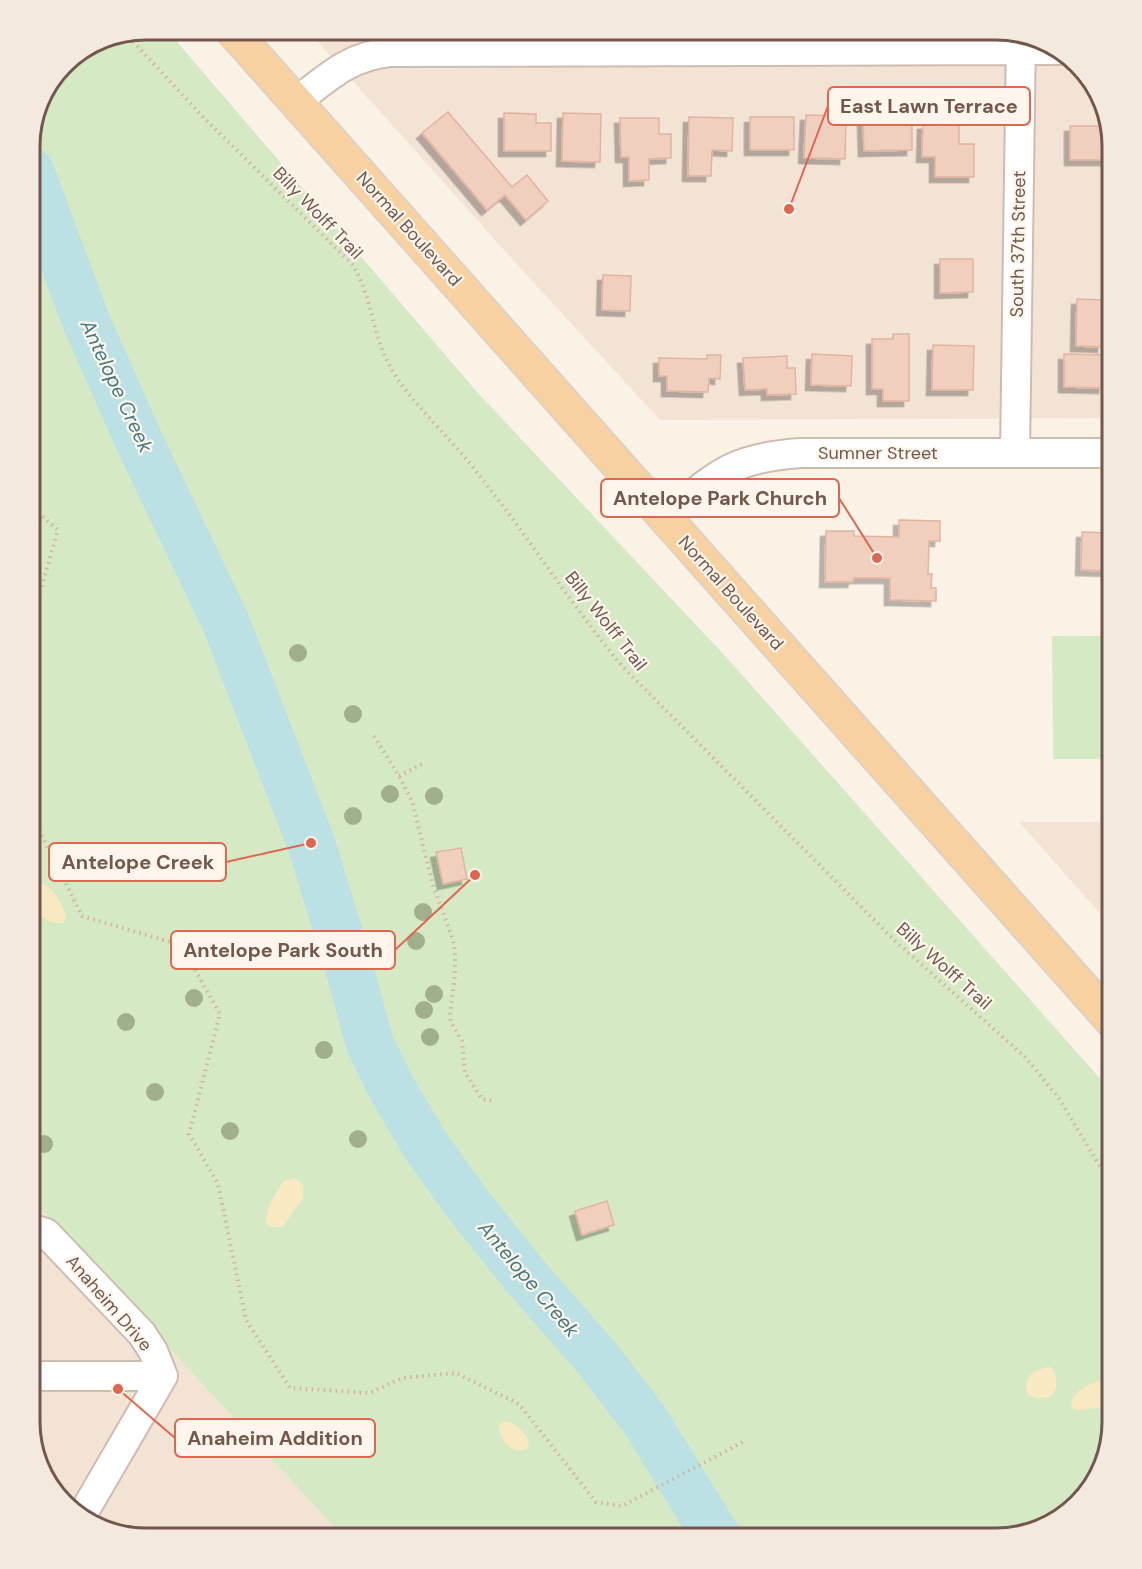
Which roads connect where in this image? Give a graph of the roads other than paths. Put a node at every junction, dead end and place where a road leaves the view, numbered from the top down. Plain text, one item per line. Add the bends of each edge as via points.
1 (241, 40) edge
2 (1016, 43) edge
3 (1021, 44) edge
4 (296, 102) junction
5 (1015, 453) junction
6 (1102, 453) edge
7 (665, 518) junction
8 (1102, 1010) edge
9 (40, 1231) edge
10 (40, 1376) edge
11 (164, 1376) junction
12 (85, 1509) edge

1 - 4 main road, Normal Boulevard
2 - 4 street via 377,53 349,63
3 - 5 street, South 37th Street
4 - 7 main road, Normal Boulevard
5 - 6 street, Sumner Street
5 - 7 street, Sumner Street via 764,456 720,472
7 - 8 main road, Normal Boulevard
9 - 11 street, Anaheim Drive via 142,1334
10 - 11 street
11 - 12 street

